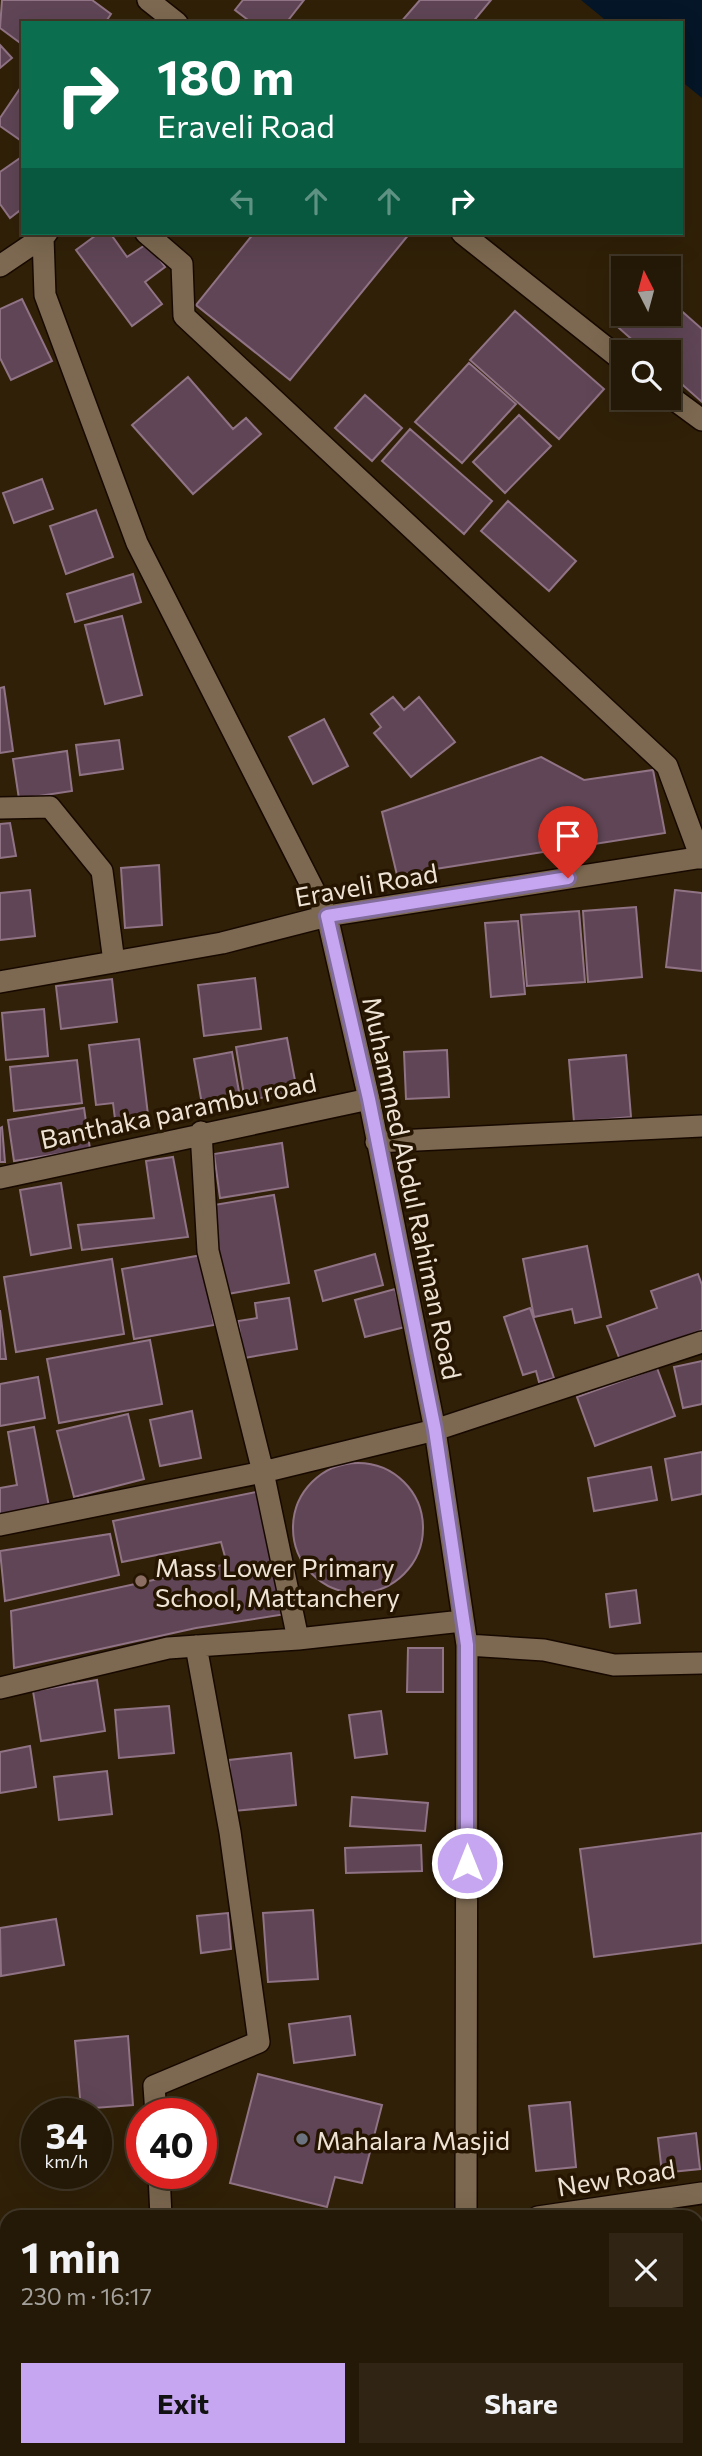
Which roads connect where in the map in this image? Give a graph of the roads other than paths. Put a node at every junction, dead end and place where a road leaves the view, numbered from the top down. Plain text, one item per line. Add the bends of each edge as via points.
1 (148, 0) edge
2 (174, 21) edge
3 (45, 235) edge
4 (148, 235) edge
5 (465, 235) edge
6 (0, 266) edge
7 (611, 351) edge
8 (681, 405) edge
9 (702, 420) edge
10 (0, 808) edge
11 (701, 857) edge
12 (327, 916) junction
13 (114, 962) junction
14 (0, 982) edge
15 (369, 1099) junction
16 (702, 1126) edge
17 (201, 1132) junction
18 (376, 1142) junction
19 (0, 1178) edge
20 (702, 1342) edge
21 (435, 1430) junction
22 (263, 1472) junction
23 (0, 1525) edge
24 (462, 1621) junction
25 (298, 1639) junction
26 (467, 1645) junction
27 (196, 1646) junction
28 (702, 1663) edge
29 (0, 1688) edge
30 (155, 2098) edge
31 (160, 2189) edge
32 (702, 2193) edge
33 (161, 2210) edge
34 (466, 2210) edge
35 (586, 2210) edge

1 - 2 street
3 - 6 street
3 - 12 street, Muhammed Abdul Rahiman Road via 45,295 137,543
4 - 11 street via 182,264 184,316 667,766
5 - 7 street
8 - 9 street
10 - 13 street via 50,807 102,871
11 - 12 street, Eraveli Road
12 - 13 street, Eraveli Road via 222,943
12 - 15 street, Muhammed Abdul Rahiman Road
13 - 14 street, Eraveli Road
15 - 17 street, Banthaka parambu road
15 - 18 street, Muhammed Abdul Rahiman Road
16 - 18 street
17 - 19 street, Banthaka parambu road
17 - 22 street via 208,1251
18 - 21 street, Muhammed Abdul Rahiman Road
20 - 21 street
21 - 22 street
21 - 24 street, Muhammed Abdul Rahiman Road
22 - 23 street
22 - 25 street
24 - 25 street
24 - 26 street, Muhammed Abdul Rahiman Road
25 - 27 street
26 - 28 street via 544,1650 614,1665
26 - 34 street, Muhammed Abdul Rahiman Road
27 - 29 street via 167,1648
27 - 30 street via 230,1832 259,2042 154,2086
31 - 33 street
32 - 35 street, New Road

